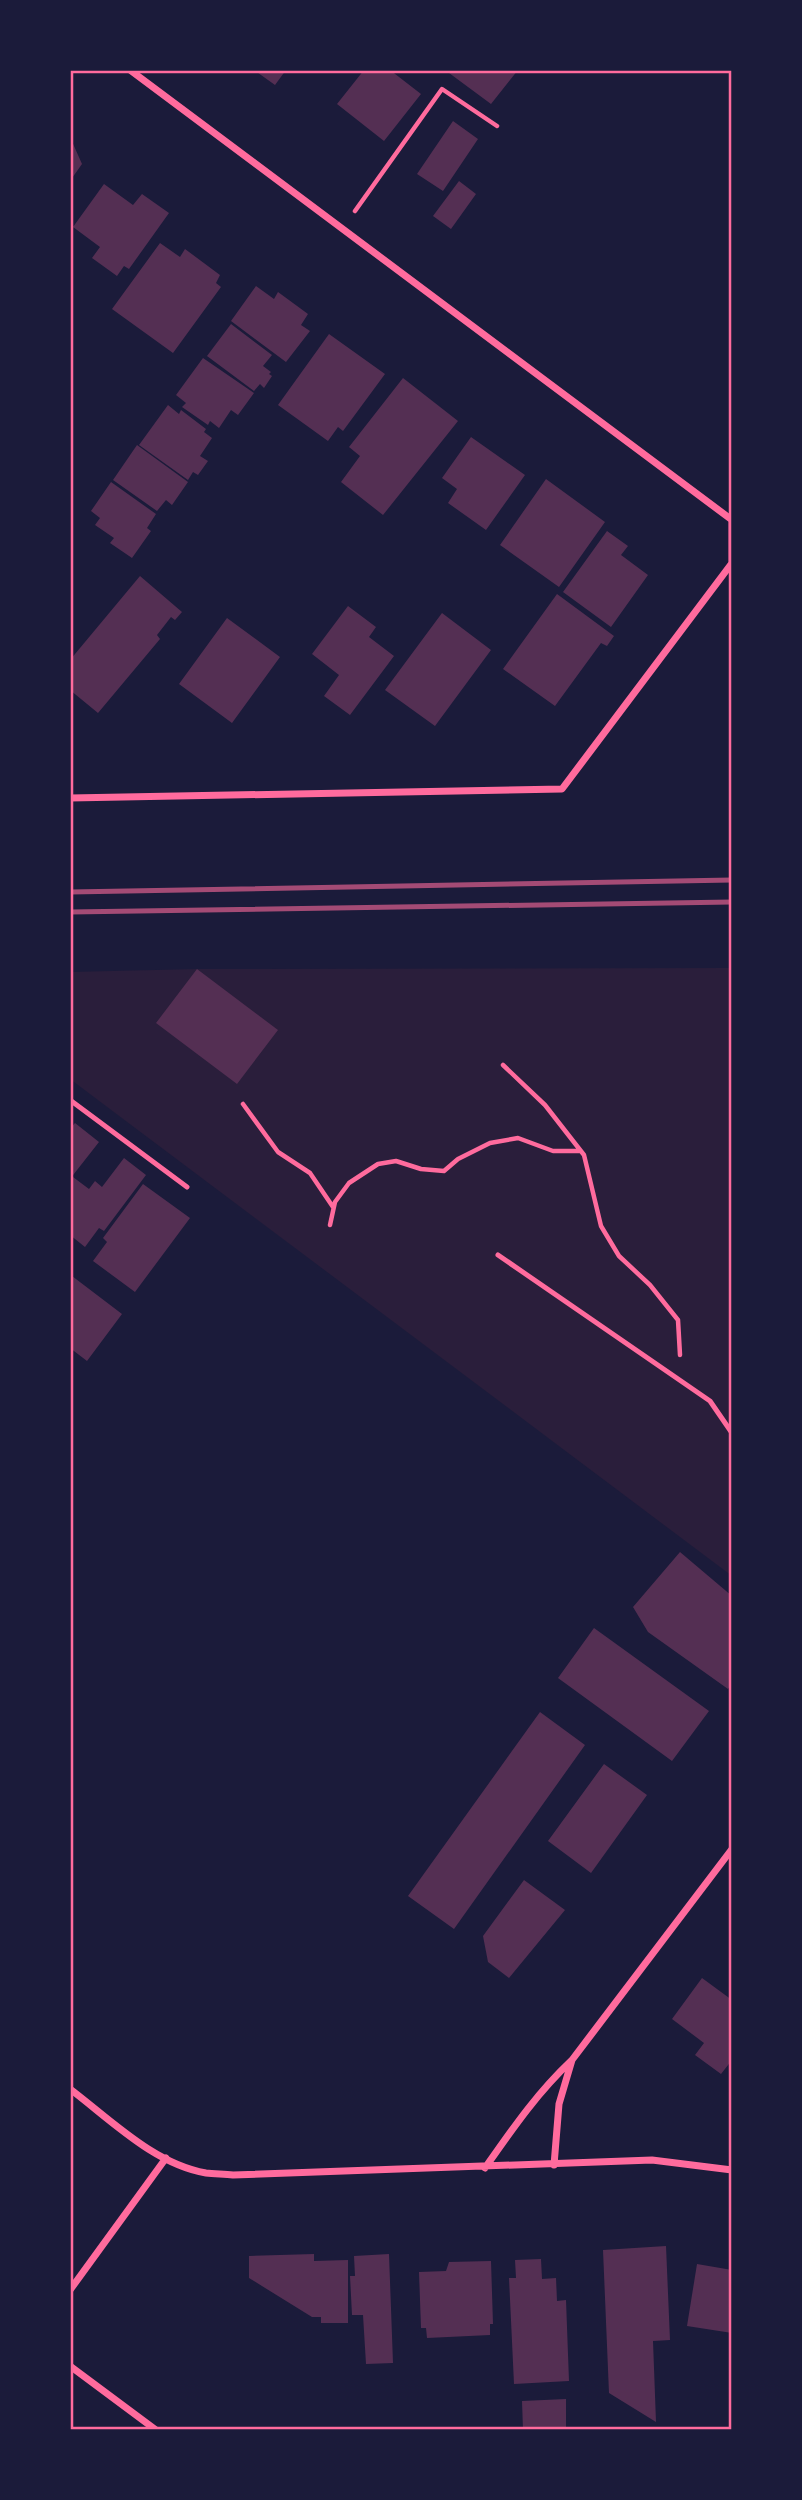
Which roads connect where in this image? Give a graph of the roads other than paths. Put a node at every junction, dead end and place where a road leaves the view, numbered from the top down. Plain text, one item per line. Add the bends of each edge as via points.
1 (130, 70) edge
2 (732, 520) edge
3 (70, 798) edge
4 (70, 1100) edge
5 (187, 1187) dead end
6 (498, 1255) dead end
7 (732, 1433) edge
8 (732, 1849) edge
9 (572, 2060) junction
10 (70, 2089) edge
11 (166, 2158) junction
12 (554, 2165) junction
13 (485, 2168) junction
14 (732, 2170) edge
15 (70, 2290) edge
16 (70, 2366) edge
17 (156, 2430) edge

1 - 2 street
2 - 3 street via 732,563 562,789
4 - 5 lane
6 - 7 lane via 710,1401
8 - 9 street
9 - 12 street via 559,2104
9 - 13 street via 544,2087
10 - 11 street
11 - 13 street via 204,2172 233,2175
11 - 15 street
12 - 13 street
12 - 14 street via 652,2160
16 - 17 street

